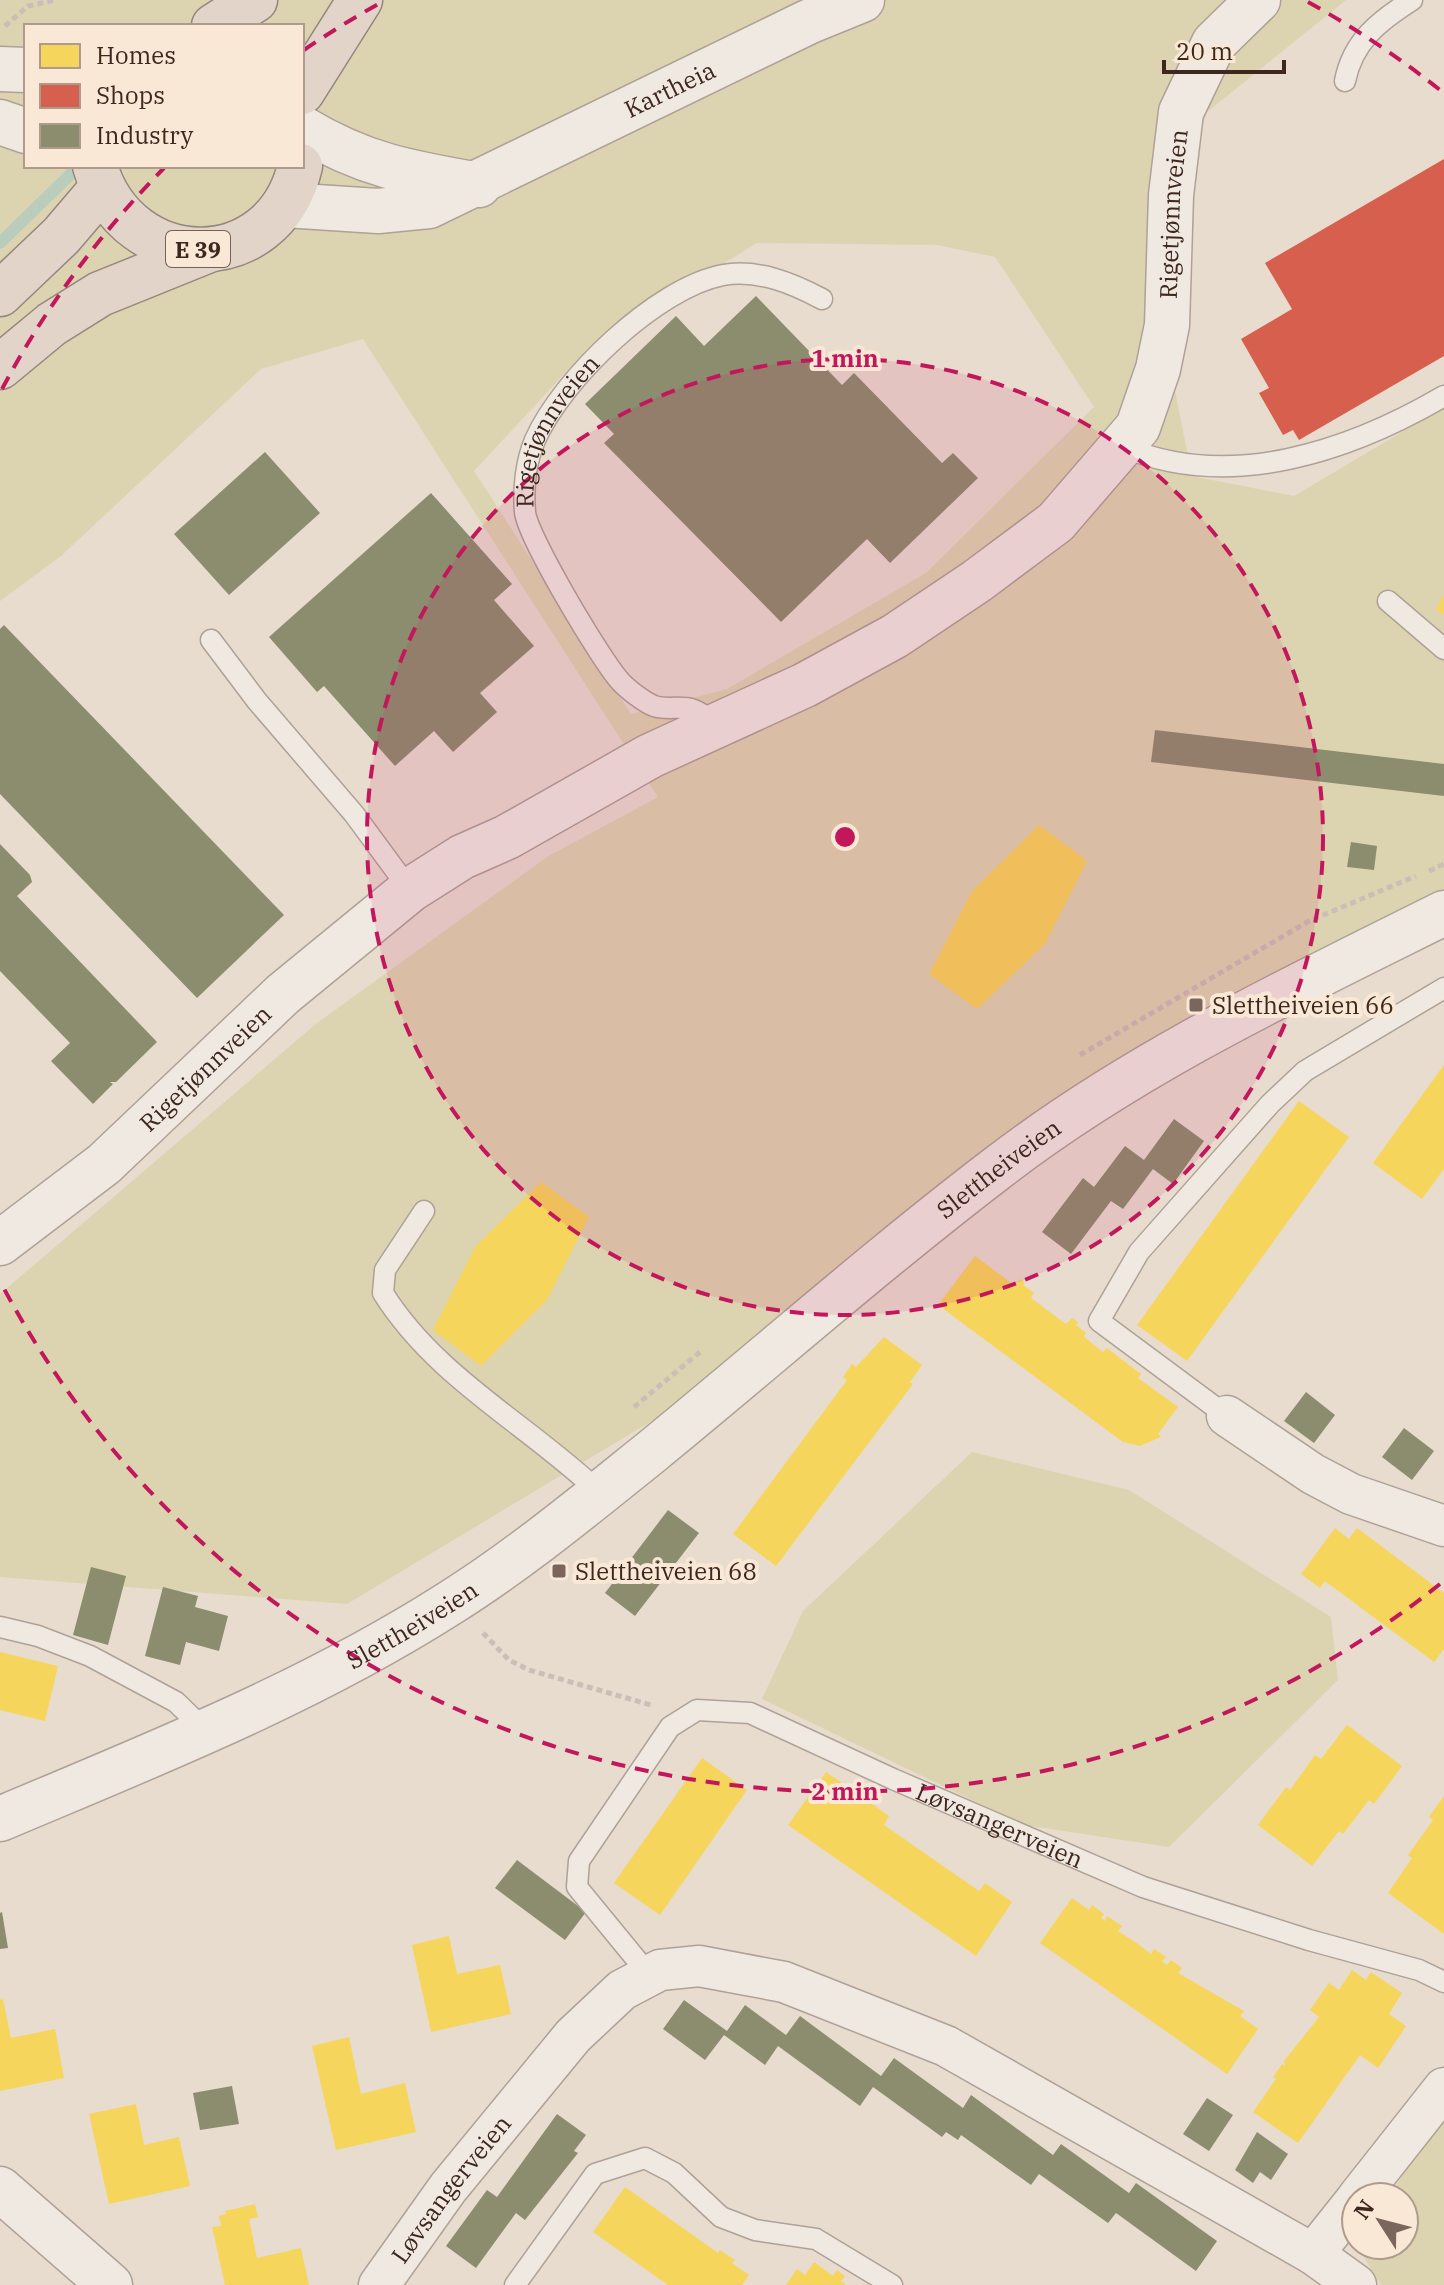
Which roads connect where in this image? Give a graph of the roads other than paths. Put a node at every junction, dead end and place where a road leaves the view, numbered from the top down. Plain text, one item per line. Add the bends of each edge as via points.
1 (255, 0) edge
2 (360, 0) edge
3 (862, 0) edge
4 (1258, 0) edge
5 (1412, 0) edge
6 (217, 24) edge
7 (0, 69) edge
8 (24, 70) edge
9 (1345, 81) dead end
10 (304, 89) edge
11 (0, 122) edge
12 (304, 129) edge
13 (24, 130) edge
14 (99, 177) edge
15 (292, 185) edge
16 (479, 185) junction
17 (209, 250) junction
18 (0, 294) edge
19 (822, 299) dead end
20 (0, 367) edge
21 (1444, 396) edge
22 (1124, 447) junction
23 (1388, 601) dead end
24 (211, 640) dead end
25 (1444, 649) edge
26 (717, 724) junction
27 (410, 890) junction
28 (1444, 913) edge
29 (1444, 988) edge
30 (424, 1211) dead end
31 (0, 1243) edge
32 (1227, 1416) joint
33 (600, 1493) junction
34 (1444, 1526) edge
35 (0, 1627) edge
36 (207, 1732) junction
37 (0, 1819) edge
38 (650, 1976) junction
39 (1444, 1982) edge
40 (1444, 2088) edge
41 (1370, 2181) edge
42 (0, 2189) edge
43 (1340, 2220) edge
44 (1313, 2254) junction
45 (393, 2280) edge
46 (110, 2285) edge
47 (515, 2285) edge
48 (892, 2285) edge
49 (1356, 2285) edge

1 - 6 highway
2 - 10 highway
3 - 16 street, Kartheia
4 - 22 street, Rigetjønnveien via 1214,43 1181,112 1171,195 1167,325 1138,427
5 - 9 lane via 1382,19 1359,43
7 - 8 street
11 - 13 street
12 - 16 street via 339,150 394,170
14 - 17 highway, E 39 via 120,216 146,237 176,249
14 - 18 highway, E 39 via 61,236
15 - 16 street, Kartheia via 378,211 429,206
15 - 17 highway, E 39 via 265,227
17 - 20 highway, E 39 via 100,294 52,324
19 - 26 lane, Rigetjønnveien via 763,276 723,275 677,293 639,319 554,406 535,441 526,476 525,515 537,549 620,681 655,706 692,709
21 - 22 lane via 1349,445 1297,458 1207,466 1144,456
22 - 26 street, Rigetjønnveien via 1056,522 977,581 895,636
23 - 25 lane
24 - 27 lane
26 - 27 street, Rigetjønnveien via 462,857
27 - 31 street, Rigetjønnveien via 283,994 104,1164
28 - 33 street, Slettheiveien via 1178,1051 1024,1149
29 - 32 lane via 1305,1071 1139,1252 1099,1321
30 - 33 lane via 385,1270 383,1293 424,1348
32 - 34 street via 1351,1494
33 - 36 street, Slettheiveien via 440,1609 322,1676
35 - 36 lane via 90,1656 176,1702
36 - 37 street, Slettheiveien
38 - 39 lane, Løvsangerveien via 577,1887 579,1861 670,1727 697,1710 750,1713 1143,1887
38 - 44 street, Løvsangerveien via 699,1966 755,1975 946,2046
38 - 45 street, Løvsangerveien via 622,1990 540,2073 448,2188
40 - 41 street
42 - 46 street
43 - 44 street
44 - 49 street
47 - 48 lane via 595,2174 645,2158 674,2173 721,2217 755,2230 816,2239

